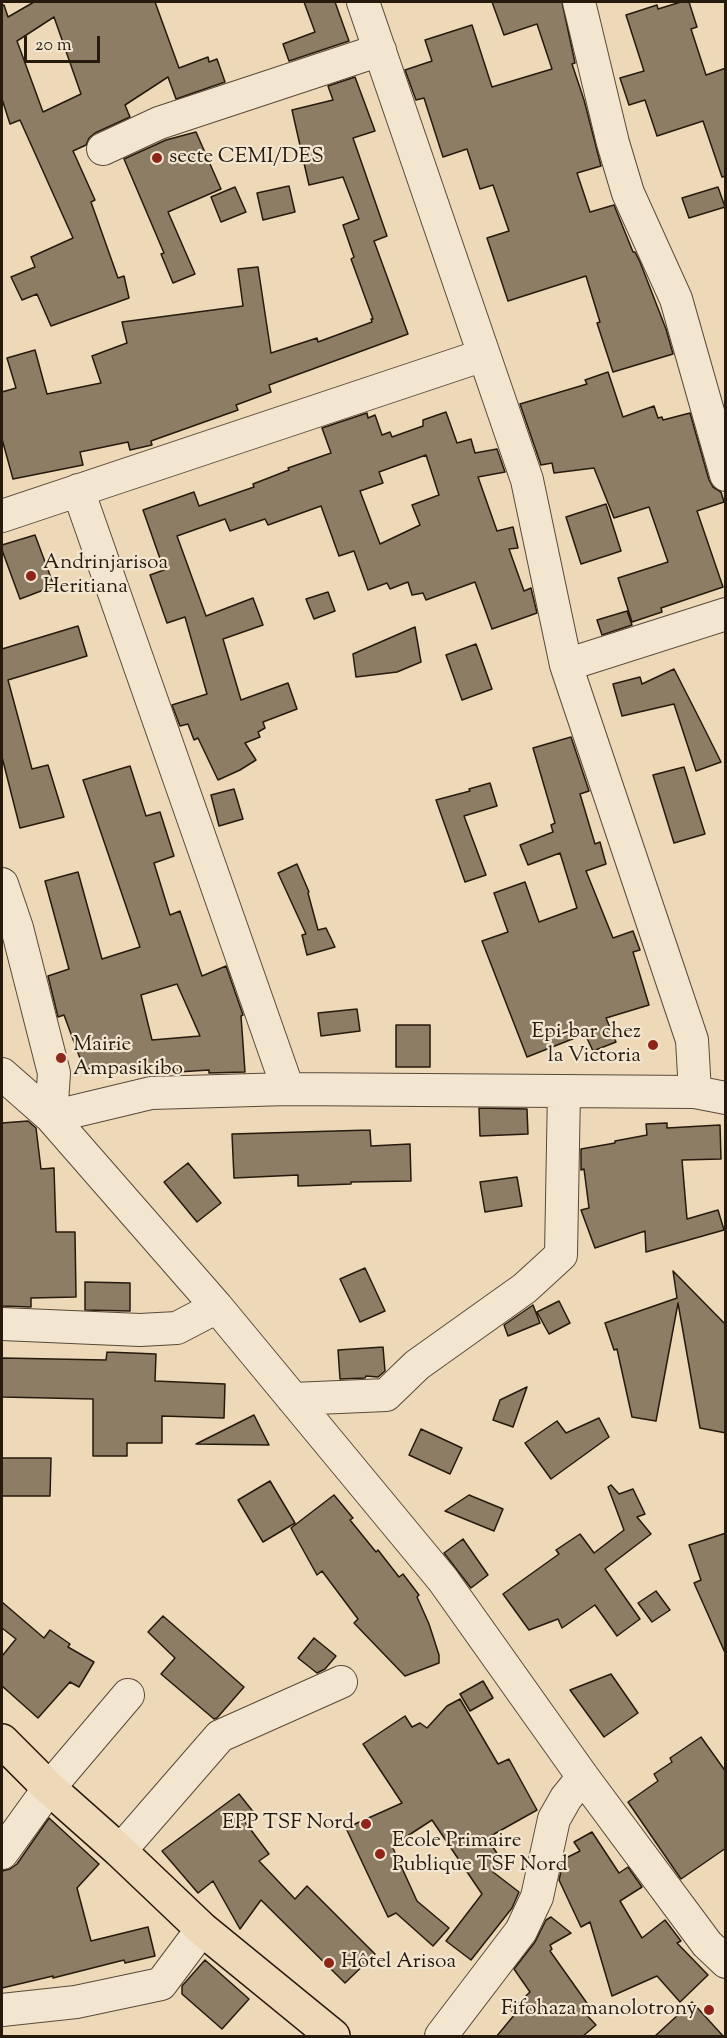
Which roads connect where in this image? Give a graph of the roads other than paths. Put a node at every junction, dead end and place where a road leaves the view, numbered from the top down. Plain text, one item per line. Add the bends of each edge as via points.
1 (363, 2) edge
2 (579, 2) edge
3 (380, 50) junction
4 (103, 148) dead end
5 (484, 355) junction
6 (726, 475) edge
7 (78, 490) junction
8 (2, 516) edge
9 (726, 614) edge
10 (567, 665) junction
11 (2, 884) edge
12 (288, 1089) junction
13 (8, 1090) edge
14 (564, 1091) junction
15 (695, 1092) junction
16 (726, 1098) edge
17 (51, 1117) junction
18 (217, 1307) junction
19 (2, 1324) edge
20 (293, 1399) junction
21 (341, 1682) dead end
22 (128, 1695) dead end
23 (2, 1741) edge
24 (583, 1777) junction
25 (49, 1788) junction
26 (120, 1851) junction
27 (2, 1853) edge
28 (202, 1929) junction
29 (726, 1962) edge
30 (2, 2010) edge
31 (333, 2037) edge
32 (441, 2037) edge

1 - 3 street
2 - 6 street via 625,183 676,299
3 - 4 street via 159,123
3 - 5 street
5 - 7 street
5 - 10 street via 527,480
7 - 8 street
7 - 12 street
9 - 10 street
10 - 15 street via 692,1040
11 - 17 street via 54,1073
12 - 14 street
12 - 17 street via 152,1093
13 - 17 street
14 - 15 street
14 - 20 street via 561,1255 525,1288 417,1365 386,1395
15 - 16 street
17 - 18 street
18 - 19 street via 177,1328
18 - 20 street
20 - 24 street via 443,1580
21 - 26 street via 220,1736
22 - 25 street
23 - 25 main road
24 - 29 street via 707,1944
24 - 32 street via 554,1819 537,1897 521,1931
25 - 26 main road
25 - 27 street
26 - 28 main road
28 - 30 street via 161,1984 76,2002
28 - 31 main road

